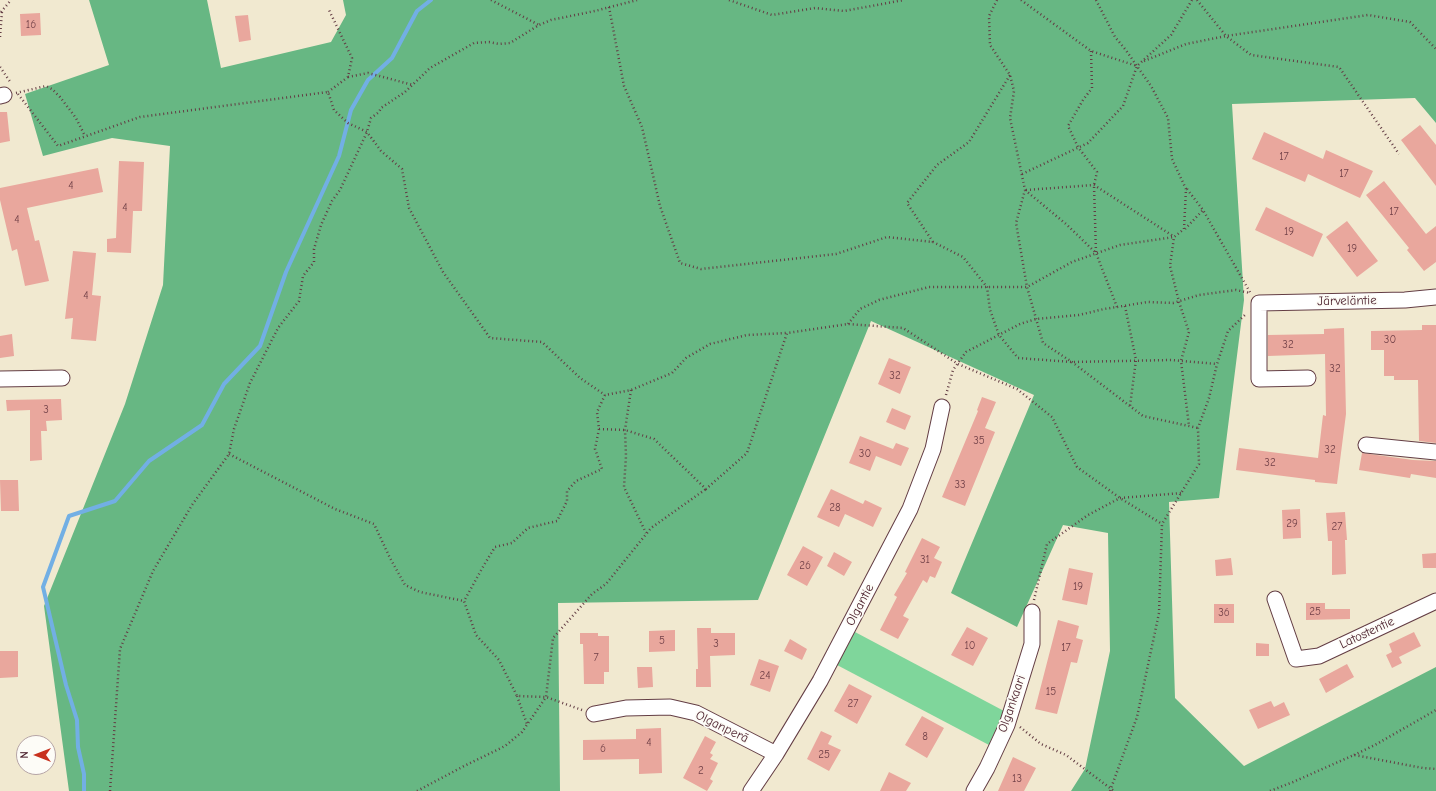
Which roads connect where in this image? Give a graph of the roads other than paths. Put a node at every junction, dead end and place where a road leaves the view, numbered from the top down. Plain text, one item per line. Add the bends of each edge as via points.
1 (1436, 297) edge
2 (62, 378) dead end
3 (1308, 378) dead end
4 (0, 379) edge
5 (942, 407) road end
6 (1366, 445) dead end
7 (1436, 452) edge
8 (1275, 599) dead end
9 (1436, 601) edge
10 (1032, 612) road end
11 (594, 714) road end
12 (776, 754) junction
13 (751, 791) edge
14 (974, 791) edge

1 - 3 street, Järveläntie via 1405,300 1256,297 1259,379
2 - 4 street
5 - 12 street, Olgantie via 933,450 910,509 820,680
6 - 7 street
8 - 9 street, Latostentie via 1296,659 1319,656
10 - 14 street, Olgankaari via 1032,644 1007,725
11 - 12 street, Olganperä via 626,708 670,707 696,713
12 - 13 street, Olgantie

